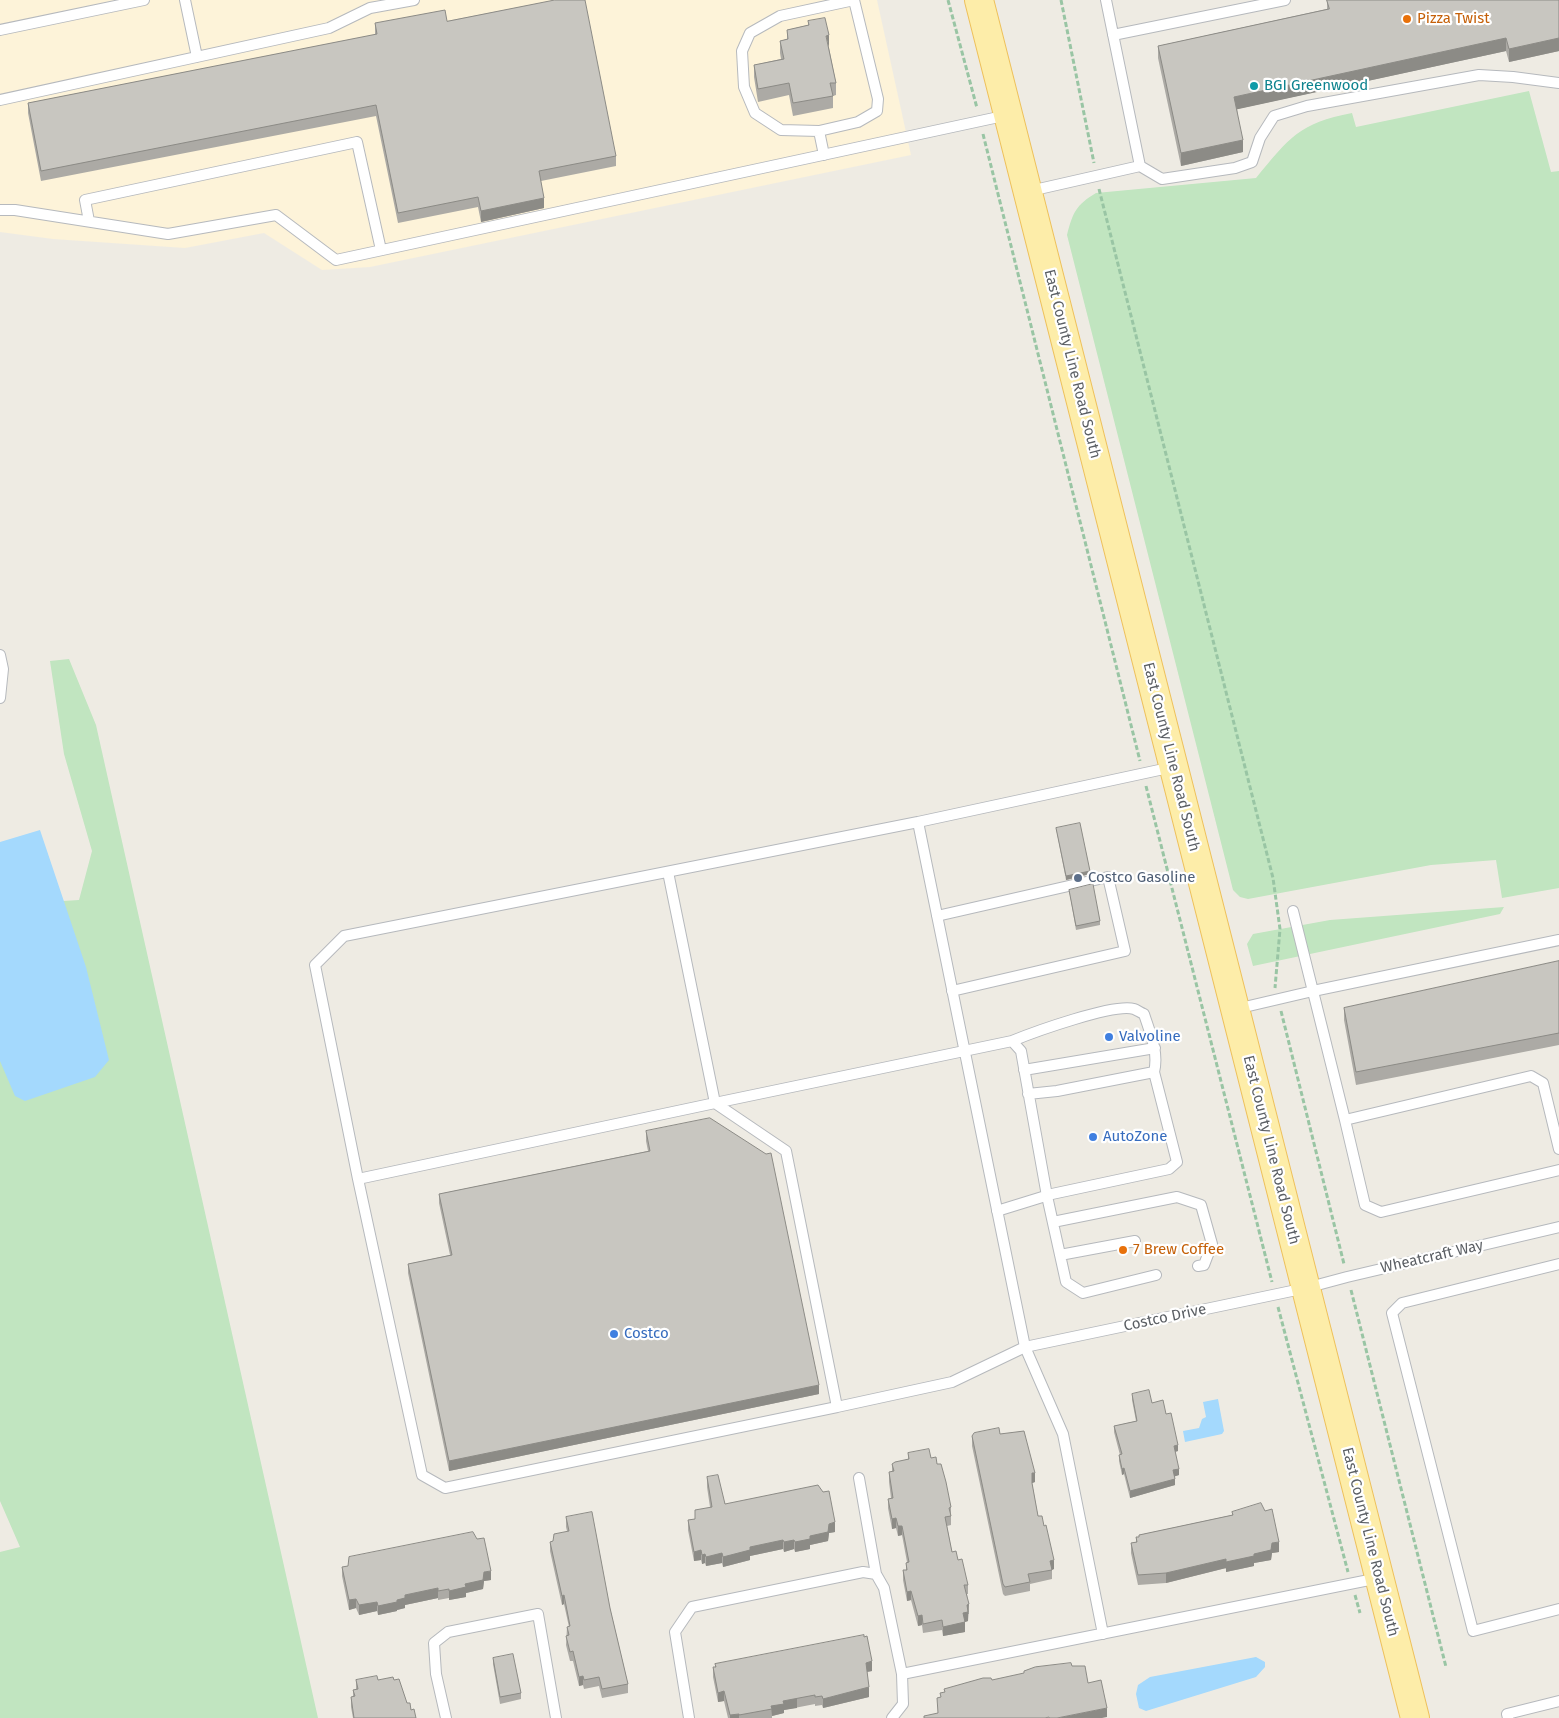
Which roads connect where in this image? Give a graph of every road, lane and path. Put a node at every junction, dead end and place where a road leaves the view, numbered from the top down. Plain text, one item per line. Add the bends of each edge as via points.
1 (144, 0) edge
2 (185, 0) edge
3 (414, 0) edge
4 (854, 0) edge
5 (948, 0) edge
6 (979, 0) edge
7 (1061, 0) edge
8 (1106, 0) edge
9 (1285, 0) edge
10 (129, 2) edge
11 (0, 30) edge
12 (1113, 35) junction
13 (197, 57) junction
14 (1559, 84) edge
15 (0, 100) edge
16 (1009, 115) junction
17 (980, 121) junction
18 (818, 131) junction
19 (824, 155) junction
20 (1140, 166) junction
21 (1097, 176) junction
22 (1029, 191) junction
23 (0, 210) edge
24 (89, 222) junction
25 (381, 250) junction
26 (0, 655) edge
27 (0, 698) edge
28 (1174, 767) junction
29 (1143, 773) junction
30 (918, 822) junction
31 (668, 872) junction
32 (1293, 911) dead end
33 (937, 916) junction
34 (1559, 940) edge
35 (952, 991) junction
36 (1312, 991) junction
37 (1278, 999) junction
38 (1235, 1010) junction
39 (1012, 1040) junction
40 (1155, 1048) junction
41 (964, 1050) junction
42 (1024, 1070) junction
43 (1154, 1072) junction
44 (1028, 1094) junction
45 (716, 1103) junction
46 (1345, 1120) junction
47 (1559, 1149) edge
48 (1559, 1170) edge
49 (358, 1179) junction
50 (1047, 1196) junction
51 (997, 1211) junction
52 (1053, 1222) junction
53 (1559, 1227) edge
54 (1135, 1241) dead end
55 (1060, 1255) junction
56 (1559, 1264) edge
57 (1198, 1266) dead end
58 (1156, 1275) dead end
59 (1347, 1276) junction
60 (1306, 1288) junction
61 (1275, 1295) junction
62 (1025, 1347) junction
63 (837, 1407) junction
64 (859, 1478) dead end
65 (876, 1574) junction
66 (1380, 1578) junction
67 (1352, 1584) junction
68 (1559, 1609) edge
69 (1360, 1613) dead end
70 (1103, 1634) junction
71 (1446, 1667) dead end
72 (902, 1674) junction
73 (1559, 1702) edge
74 (446, 1718) edge
75 (556, 1718) edge
76 (689, 1718) edge
77 (892, 1718) edge
78 (1415, 1718) edge
79 (1508, 1718) edge

1 - 10 lane
2 - 13 lane
3 - 13 lane via 370,8 329,28
4 - 18 lane via 878,99 877,111 858,122
4 - 18 lane via 780,16 750,33 742,51 744,87 755,113 781,130
5 - 17 path
6 - 16 main road, East County Line Road South
7 - 21 path
8 - 12 lane
9 - 12 lane
10 - 11 lane
12 - 20 lane
13 - 15 lane
14 - 20 lane via 1479,75 1307,106 1274,116 1260,138 1252,162 1235,168 1162,179
16 - 17 lane
16 - 22 main road, East County Line Road South
17 - 19 lane
17 - 29 path
18 - 19 lane
19 - 25 lane
20 - 21 lane
21 - 22 lane
21 - 37 path via 1273,878 1280,929 1274,984
22 - 28 main road, East County Line Road South
23 - 24 lane
24 - 25 lane via 168,234 276,215 336,260
24 - 25 lane via 86,200 357,142
26 - 27 lane via 3,669
28 - 29 lane
28 - 38 main road, East County Line Road South
29 - 30 lane
29 - 61 path
30 - 31 lane
30 - 33 lane
31 - 45 lane
31 - 49 lane, Costco Drive via 344,936 326,953 315,964
32 - 36 lane
33 - 35 lane
33 - 35 lane via 1108,877 1125,951
34 - 36 lane
35 - 41 lane
36 - 37 lane
36 - 46 lane
37 - 38 lane
37 - 59 path
38 - 60 main road, East County Line Road South
39 - 40 lane via 1049,1025 1132,1008 1144,1014
39 - 41 lane
39 - 42 lane via 1021,1051
40 - 42 lane
40 - 43 lane via 1157,1061
41 - 45 lane
41 - 51 lane
42 - 44 lane
43 - 44 lane
43 - 50 lane via 1176,1162 1169,1169
44 - 50 lane
45 - 49 lane
45 - 63 lane via 786,1151
46 - 47 lane via 1531,1076 1542,1083
46 - 48 lane via 1365,1205 1381,1212
49 - 63 lane, Costco Drive via 422,1475 445,1488
50 - 51 lane
50 - 52 lane
51 - 62 lane
52 - 55 lane
52 - 57 lane via 1177,1197 1201,1205 1212,1244 1204,1265
53 - 59 lane, Wheatcraft Way
54 - 55 lane
55 - 58 lane via 1066,1282 1083,1293
56 - 68 lane via 1402,1303 1392,1313 1473,1631
59 - 60 lane, Wheatcraft Way
59 - 71 path
60 - 61 lane, Costco Drive
60 - 66 main road, East County Line Road South
61 - 62 lane, Costco Drive
61 - 67 path
62 - 63 lane, Costco Drive via 952,1382
62 - 70 lane via 1063,1434
64 - 65 lane
65 - 72 lane via 884,1588
65 - 76 lane via 863,1572 692,1607 675,1632
66 - 67 lane
66 - 78 main road, East County Line Road South
67 - 69 path
67 - 70 lane
70 - 72 lane
72 - 77 lane via 903,1704
73 - 79 lane via 1507,1714
74 - 75 lane via 436,1674 434,1643 448,1632 538,1614

